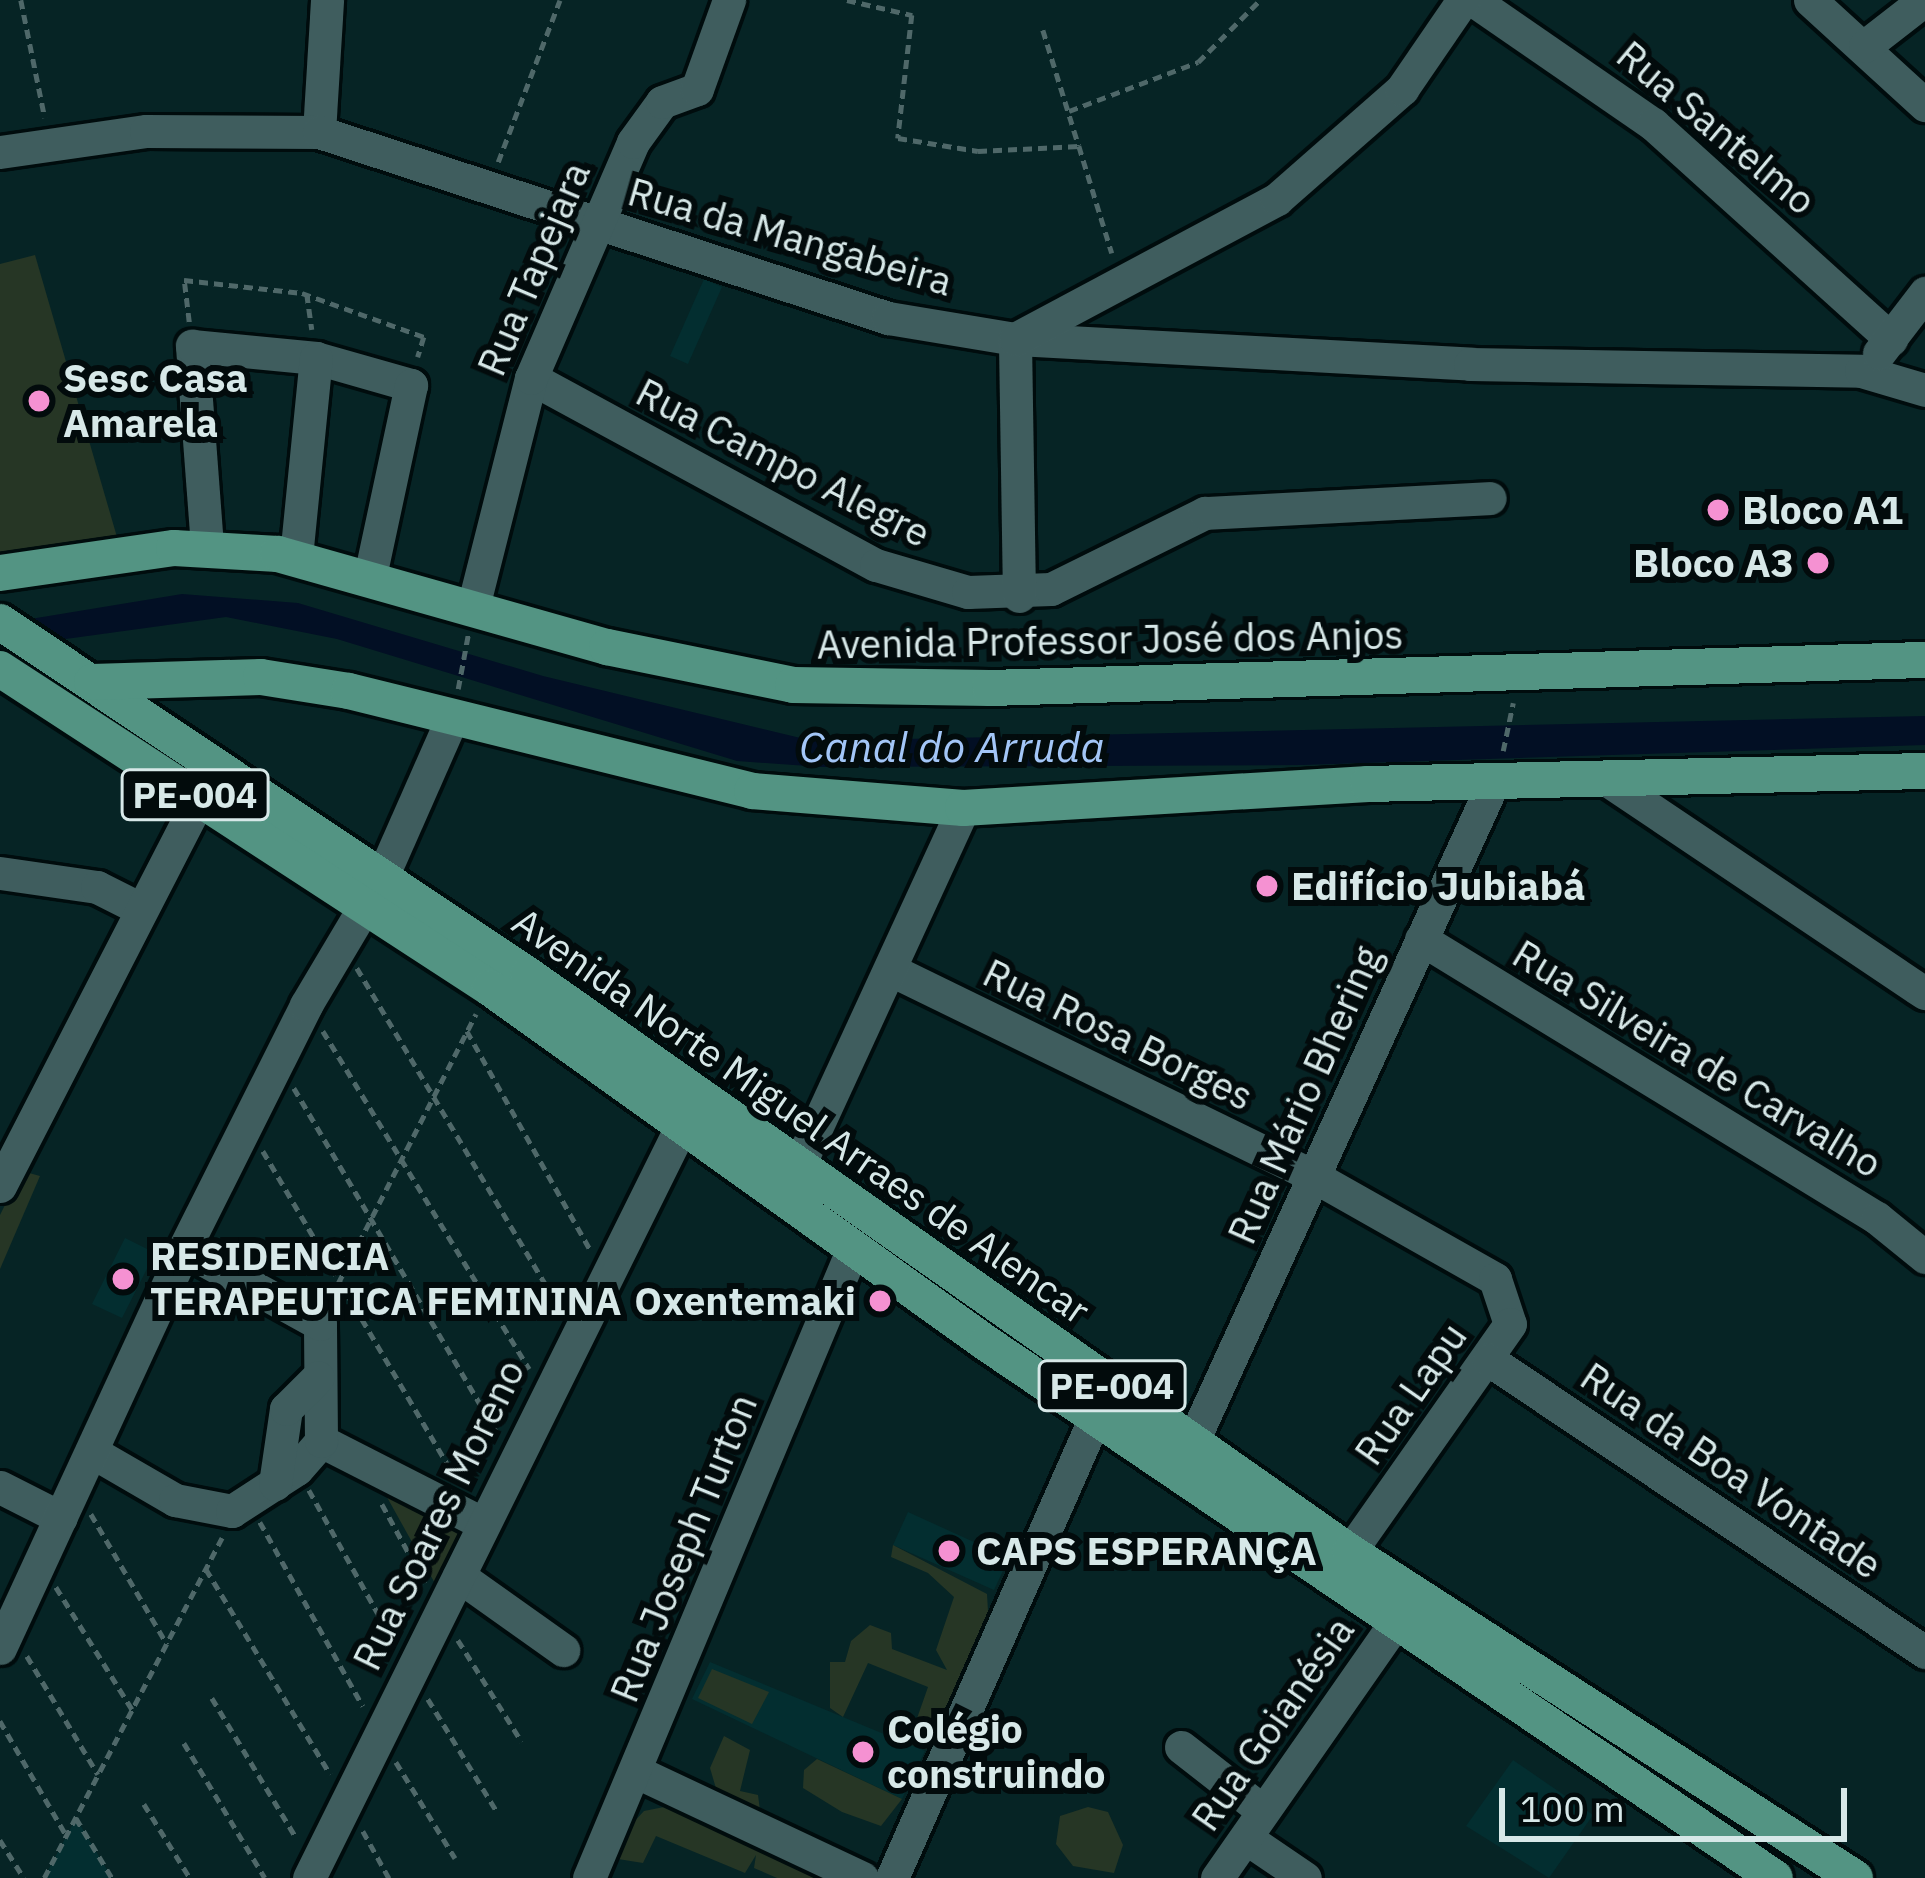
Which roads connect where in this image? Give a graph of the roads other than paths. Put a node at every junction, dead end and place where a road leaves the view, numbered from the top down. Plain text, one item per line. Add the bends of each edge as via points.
1 (327, 0) edge
2 (729, 0) edge
3 (1463, 0) edge
4 (1473, 0) edge
5 (1810, 0) edge
6 (1924, 0) edge
7 (1864, 46) junction
8 (1925, 105) edge
9 (319, 132) junction
10 (0, 152) edge
11 (603, 226) junction
12 (1925, 293) edge
13 (1015, 338) junction
14 (1892, 338) junction
15 (316, 358) junction
16 (1861, 370) junction
17 (531, 378) junction
18 (1925, 390) edge
19 (1490, 498) dead end
20 (207, 546) junction
21 (296, 557) junction
22 (14, 572) edge
23 (370, 577) junction
24 (1019, 596) junction
25 (473, 607) junction
26 (1, 612) edge
27 (1925, 660) edge
28 (8, 676) edge
29 (178, 677) junction
30 (97, 681) junction
31 (452, 718) junction
32 (153, 731) junction
33 (1925, 771) edge
34 (1497, 773) junction
35 (1606, 778) junction
36 (200, 797) junction
37 (963, 808) junction
38 (0, 873) edge
39 (373, 891) junction
40 (137, 907) junction
41 (1421, 939) junction
42 (892, 971) junction
43 (1925, 993) edge
44 (681, 1127) junction
45 (800, 1163) junction
46 (1315, 1177) junction
47 (0, 1186) edge
48 (853, 1248) junction
49 (184, 1249) junction
50 (1925, 1257) edge
51 (1495, 1279) joint
52 (1489, 1360) junction
53 (318, 1377) junction
54 (1096, 1415) junction
55 (321, 1441) junction
56 (1192, 1443) junction
57 (94, 1453) junction
58 (0, 1486) edge
59 (252, 1499) junction
60 (68, 1503) junction
61 (482, 1523) junction
62 (1350, 1552) junction
63 (458, 1576) junction
64 (1398, 1619) junction
65 (5, 1639) edge
66 (563, 1650) dead end
67 (1925, 1652) edge
68 (1180, 1747) dead end
69 (637, 1772) junction
70 (1254, 1824) junction
71 (312, 1873) edge
72 (590, 1878) edge
73 (862, 1878) edge
74 (892, 1878) edge
75 (1217, 1878) edge
76 (1305, 1878) edge
77 (1775, 1878) edge
78 (1855, 1878) edge

1 - 9 street
2 - 11 street, Rua Tapejara via 697,89 662,102 633,142
3 - 13 street via 1402,88 1277,199
4 - 14 street, Rua Santelmo via 1653,124
5 - 7 street
6 - 7 street
7 - 8 street
9 - 10 street, Rua da Mangabeira via 146,131
9 - 11 street, Rua da Mangabeira
11 - 13 street, Rua da Mangabeira via 888,318
11 - 17 street, Rua Tapejara
12 - 14 street
13 - 16 street, Rua da Mangabeira via 1470,364
13 - 24 street
14 - 16 street
15 - 20 street via 192,346
15 - 21 street
15 - 23 street via 411,385
16 - 18 street, Rua da Mangabeira
17 - 24 street, Rua Campo Alegre via 876,565 937,587
17 - 25 street, Rua Tapejara
19 - 24 street, Rua Campo Alegre via 1205,513 1091,574
20 - 21 main road, Avenida Professor José dos Anjos
20 - 22 main road, Avenida Professor José dos Anjos
21 - 23 main road, Avenida Professor José dos Anjos
22 - 26 main road, Avenida Professor José dos Anjos
23 - 25 main road, Avenida Professor José dos Anjos
25 - 27 main road, Avenida Professor José dos Anjos via 706,672 876,688
26 - 30 main road
26 - 30 main road, Avenida Norte Miguel Arraes de Alencar / PE-004
28 - 30 street
28 - 36 main road, Avenida Norte Miguel Arraes de Alencar / PE-004
29 - 30 main road
29 - 31 main road via 261,677
29 - 32 main road via 155,690
30 - 32 main road, Avenida Norte Miguel Arraes de Alencar / PE-004
31 - 37 main road via 752,790
31 - 39 street
32 - 39 main road, Avenida Norte Miguel Arraes de Alencar / PE-004
33 - 35 main road
34 - 35 main road
34 - 37 main road
34 - 41 street, Rua Mário Bhering
35 - 43 street
36 - 39 main road, Avenida Norte Miguel Arraes de Alencar / PE-004
36 - 40 street
37 - 42 street
38 - 40 street via 97,886
39 - 44 main road, Avenida Norte Miguel Arraes de Alencar / PE-004
39 - 45 main road, Avenida Norte Miguel Arraes de Alencar / PE-004
39 - 49 street via 306,1005
40 - 47 street
41 - 46 street, Rua Mário Bhering
41 - 50 street, Rua Silveira de Carvalho via 1877,1218
42 - 45 street
42 - 46 street, Rua Rosa Borges
44 - 48 main road, Avenida Norte Miguel Arraes de Alencar / PE-004
44 - 61 street, Rua Soares Moreno
45 - 56 main road, Avenida Norte Miguel Arraes de Alencar / PE-004
46 - 51 street, Rua Rosa Borges
46 - 56 street, Rua Mário Bhering
48 - 54 main road, Avenida Norte Miguel Arraes de Alencar / PE-004
48 - 69 street, Rua Joseph Turton
49 - 53 street via 320,1324
49 - 57 street
51 - 52 street, Rua Lapu via 1510,1324
52 - 62 street, Rua Lapu
52 - 67 street, Rua da Boa Vontade
53 - 55 street
53 - 59 street via 286,1409
54 - 64 main road, Avenida Norte Miguel Arraes de Alencar / PE-004
54 - 74 street
55 - 59 street
55 - 61 street
56 - 62 main road, Avenida Norte Miguel Arraes de Alencar / PE-004
57 - 59 street via 175,1500
57 - 60 street
58 - 60 street
60 - 65 street
61 - 63 street, Rua Soares Moreno
62 - 78 main road, Avenida Norte Miguel Arraes de Alencar / PE-004
63 - 66 street
63 - 71 street, Rua Soares Moreno
64 - 70 street, Rua Goianésia
64 - 77 main road, Avenida Norte Miguel Arraes de Alencar / PE-004
68 - 70 street
69 - 72 street, Rua Joseph Turton
69 - 73 street
70 - 75 street, Rua Goianésia
70 - 76 street

